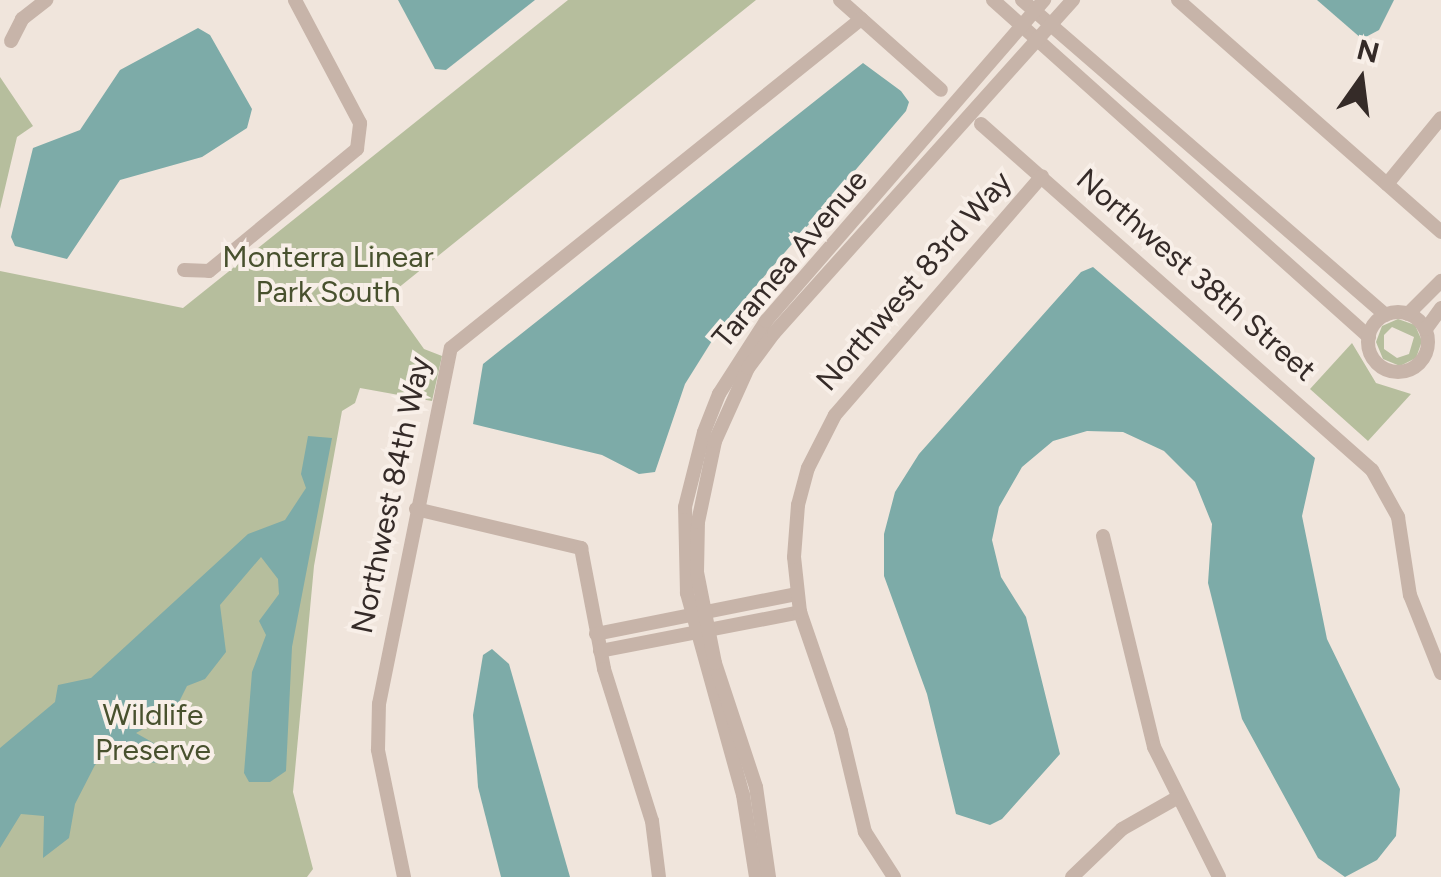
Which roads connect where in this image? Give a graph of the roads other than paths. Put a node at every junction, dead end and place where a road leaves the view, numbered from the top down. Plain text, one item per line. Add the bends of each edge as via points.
1 (46, 0) edge
2 (295, 0) edge
3 (840, 0) edge
4 (992, 0) edge
5 (1022, 0) edge
6 (1072, 0) edge
7 (1178, 0) edge
8 (1040, 6) edge
9 (861, 19) junction
10 (1049, 24) junction
11 (1029, 32) junction
12 (11, 40) dead end
13 (942, 90) dead end
14 (1441, 118) edge
15 (982, 124) dead end
16 (1042, 176) junction
17 (1387, 184) junction
18 (1441, 232) edge
19 (184, 270) dead end
20 (1441, 280) edge
21 (1441, 308) edge
22 (1408, 314) junction
23 (1386, 315) junction
24 (1426, 329) junction
25 (1369, 337) junction
26 (416, 509) junction
27 (1102, 536) dead end
28 (796, 594) junction
29 (800, 612) junction
30 (698, 614) junction
31 (702, 631) junction
32 (596, 634) junction
33 (600, 651) junction
34 (1441, 673) edge
35 (1175, 800) junction
36 (404, 877) edge
37 (659, 877) edge
38 (756, 877) edge
39 (769, 877) edge
40 (894, 877) edge
41 (1072, 877) edge
42 (1219, 877) edge

1 - 12 street via 22,19
2 - 19 street via 361,136 349,160 209,272
3 - 9 street
4 - 11 street
5 - 8 street
6 - 10 street, Taramea Avenue
7 - 17 street
8 - 10 street
8 - 11 street, Taramea Avenue
9 - 13 street
9 - 26 street, Northwest 84th Way via 456,343
10 - 11 street, Taramea Avenue
10 - 23 street
11 - 25 street
11 - 30 street, Taramea Avenue via 738,360 704,432 685,507
14 - 17 street
15 - 16 street, Northwest 38th Street
16 - 28 street, Northwest 83rd Way via 835,415 798,505
16 - 34 street, Northwest 38th Street via 1372,470 1398,517 1410,595
17 - 18 street
20 - 22 street
21 - 24 street
22 - 23 street
22 - 24 street
23 - 25 street
24 - 25 street via 1424,358 1408,371 1379,365
26 - 32 street via 581,548
26 - 36 street, Northwest 84th Way via 382,665 378,719 378,750
27 - 35 street via 1130,663
28 - 29 street, Northwest 83rd Way
28 - 30 street
29 - 31 street
29 - 40 street, Northwest 83rd Way via 842,731 865,832
30 - 31 street, Taramea Avenue
30 - 32 street
31 - 33 street
31 - 38 street, Taramea Avenue
31 - 39 street, Taramea Avenue via 756,787
32 - 33 street
33 - 37 street via 652,820
35 - 41 street via 1122,829
35 - 42 street

